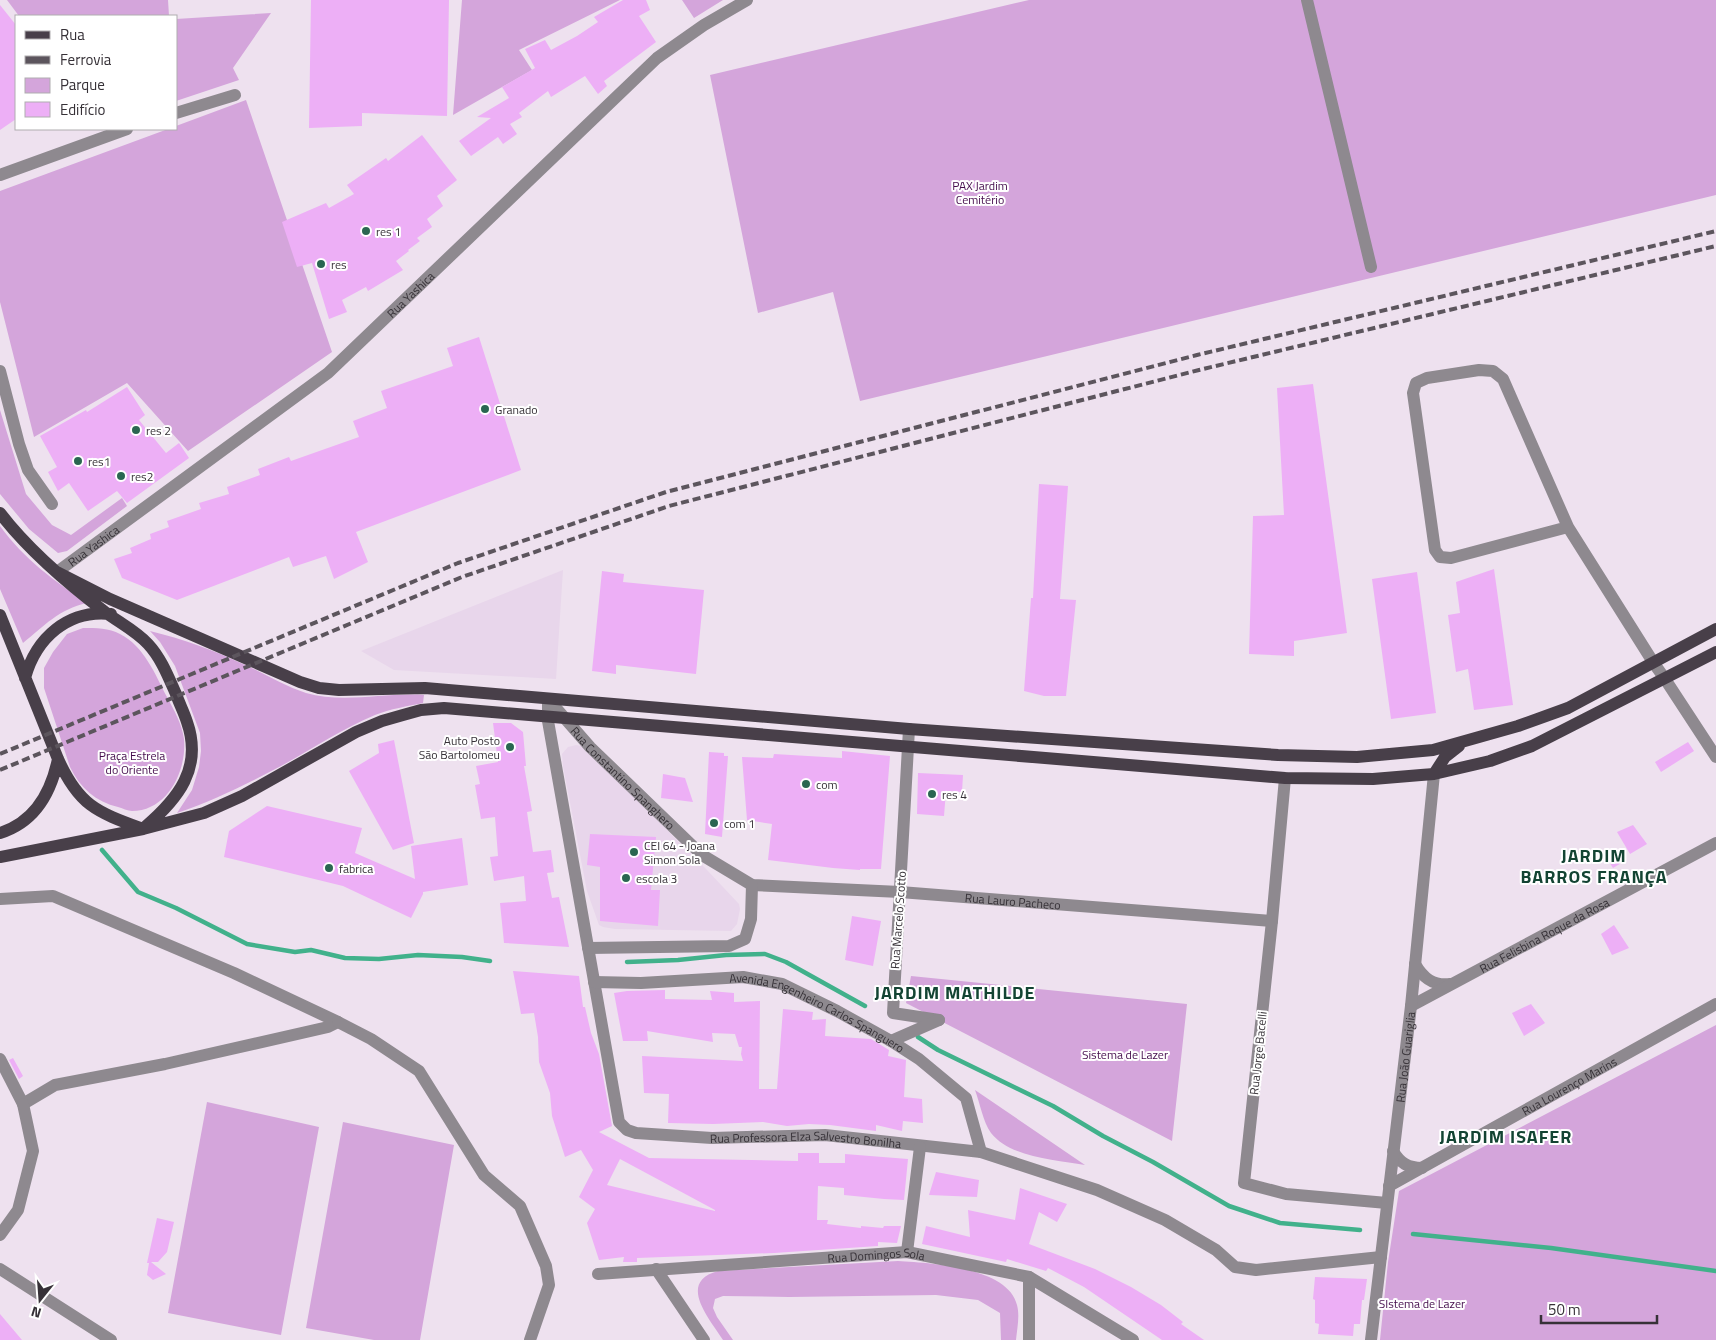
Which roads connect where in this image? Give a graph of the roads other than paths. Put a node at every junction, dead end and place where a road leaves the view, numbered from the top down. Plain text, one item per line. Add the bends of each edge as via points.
1 (747, 0) edge
2 (1307, 0) edge
3 (235, 95) dead end
4 (178, 112) edge
5 (124, 130) edge
6 (0, 175) edge
7 (1371, 267) dead end
8 (0, 371) edge
9 (52, 504) dead end
10 (0, 513) edge
11 (1568, 527) junction
12 (57, 572) junction
13 (107, 613) junction
14 (0, 615) edge
15 (163, 622) junction
16 (1716, 629) edge
17 (1716, 652) edge
18 (1653, 662) junction
19 (26, 678) junction
20 (1665, 678) junction
21 (548, 698) junction
22 (547, 716) junction
23 (565, 718) junction
24 (910, 729) junction
25 (1464, 743) junction
26 (908, 752) junction
27 (1716, 757) edge
28 (58, 759) junction
29 (1434, 774) junction
30 (1285, 778) junction
31 (143, 829) junction
32 (0, 833) edge
33 (1716, 843) edge
34 (0, 857) edge
35 (752, 885) junction
36 (900, 892) junction
37 (0, 899) edge
38 (1272, 920) junction
39 (588, 948) junction
40 (1415, 964) junction
41 (594, 982) junction
42 (1452, 984) junction
43 (1716, 1004) edge
44 (1411, 1006) junction
45 (338, 1022) junction
46 (891, 1041) junction
47 (0, 1059) edge
48 (23, 1104) junction
49 (920, 1147) junction
50 (1393, 1150) junction
51 (981, 1152) junction
52 (1422, 1168) junction
53 (1389, 1186) junction
54 (1387, 1203) junction
55 (0, 1235) edge
56 (907, 1252) junction
57 (1381, 1257) junction
58 (0, 1269) edge
59 (656, 1269) junction
60 (598, 1274) dead end
61 (1029, 1277) junction
62 (110, 1340) edge
63 (530, 1340) edge
64 (704, 1340) edge
65 (1029, 1340) edge
66 (1133, 1340) edge
67 (1371, 1340) edge

1 - 12 street, Rua Yashica via 656,58 328,373
2 - 7 street
3 - 4 street
5 - 6 street
8 - 9 street via 28,470
10 - 12 main road via 31,549
11 - 11 street via 1451,558 1440,557 1435,550 1413,393 1416,383 1427,378 1479,370 1493,370 1503,379
11 - 18 street
12 - 13 main road
12 - 15 main road
13 - 15 main road
13 - 19 main road via 90,614 59,627 35,651
13 - 31 main road via 153,650 167,672 190,734 190,761 182,787 166,809
14 - 19 main road
15 - 21 main road via 319,688 425,688
16 - 18 main road
17 - 20 main road
18 - 20 street
18 - 25 main road via 1568,708
19 - 28 main road
20 - 27 street
20 - 29 main road via 1532,746 1490,761
21 - 22 street, Rua Professora Elza Salvestro Bonilha
21 - 23 street, Rua Constantino Spanghero
21 - 24 main road
22 - 23 main road
22 - 31 main road via 444,708 396,717 356,732 224,805
22 - 39 street, Rua Professora Elza Salvestro Bonilha
23 - 26 main road
23 - 35 street, Rua Constantino Spanghero via 590,747 702,855
24 - 25 main road via 1278,755 1358,757 1433,750
24 - 26 street, Rua Marcelo Scotto
25 - 29 main road via 1445,757
26 - 30 main road
26 - 36 street, Rua Marcelo Scotto
28 - 31 main road via 66,777 86,802 109,816
28 - 32 main road via 44,800 21,824
29 - 30 main road via 1373,779
29 - 40 street, Rua João Guariglia
30 - 38 street, Rua Jorge Bacelli
31 - 34 main road
33 - 42 street, Rua Felisbina Roque da Rosa
35 - 36 street, Rua Lauro Pacheco
35 - 39 street via 751,919 745,939 730,946
36 - 38 street, Rua Lauro Pacheco
36 - 46 street, Rua Marcelo Scotto via 893,1012 939,1020
37 - 45 street via 53,896 234,973
38 - 54 street, Rua Jorge Bacelli via 1244,1183 1286,1194
39 - 41 street, Rua Professora Elza Salvestro Bonilha
40 - 42 street via 1420,974 1436,984
40 - 44 street, Rua João Guariglia
41 - 46 street, Avenida Engenheiro Carlos Spanguero via 641,983 743,977 782,984
41 - 49 street, Rua Professora Elza Salvestro Bonilha via 619,1122 626,1130 712,1138 826,1135
42 - 44 street, Rua Felisbina Roque da Rosa
43 - 52 street, Rua Lourenço Marins
44 - 50 street, Rua João Guariglia
45 - 48 street via 165,1064 54,1085
45 - 63 street via 371,1039 419,1071 484,1175 520,1206 546,1266 549,1285
46 - 51 street, Avenida Engenheiro Carlos Spanguero via 919,1059 966,1098
47 - 48 street
48 - 55 street via 33,1150 18,1210
49 - 51 street, Rua Professora Elza Salvestro Bonilha
49 - 56 street
50 - 52 street via 1402,1163
50 - 53 street, Rua João Guariglia
51 - 57 street, Rua Professora Elza Salvestro Bonilha via 1097,1190 1165,1220 1216,1250 1235,1267 1256,1270
52 - 53 street, Rua Lourenço Marins
53 - 54 street, Rua João Guariglia
54 - 57 street, Rua João Guariglia
56 - 59 street, Rua Domingos Sola
56 - 61 street, Rua Domingos Sola
57 - 67 street, Rua João Guariglia
58 - 62 street
59 - 60 street, Rua Domingos Sola
59 - 64 street
61 - 65 street
61 - 66 street, Rua Domingos Sola

